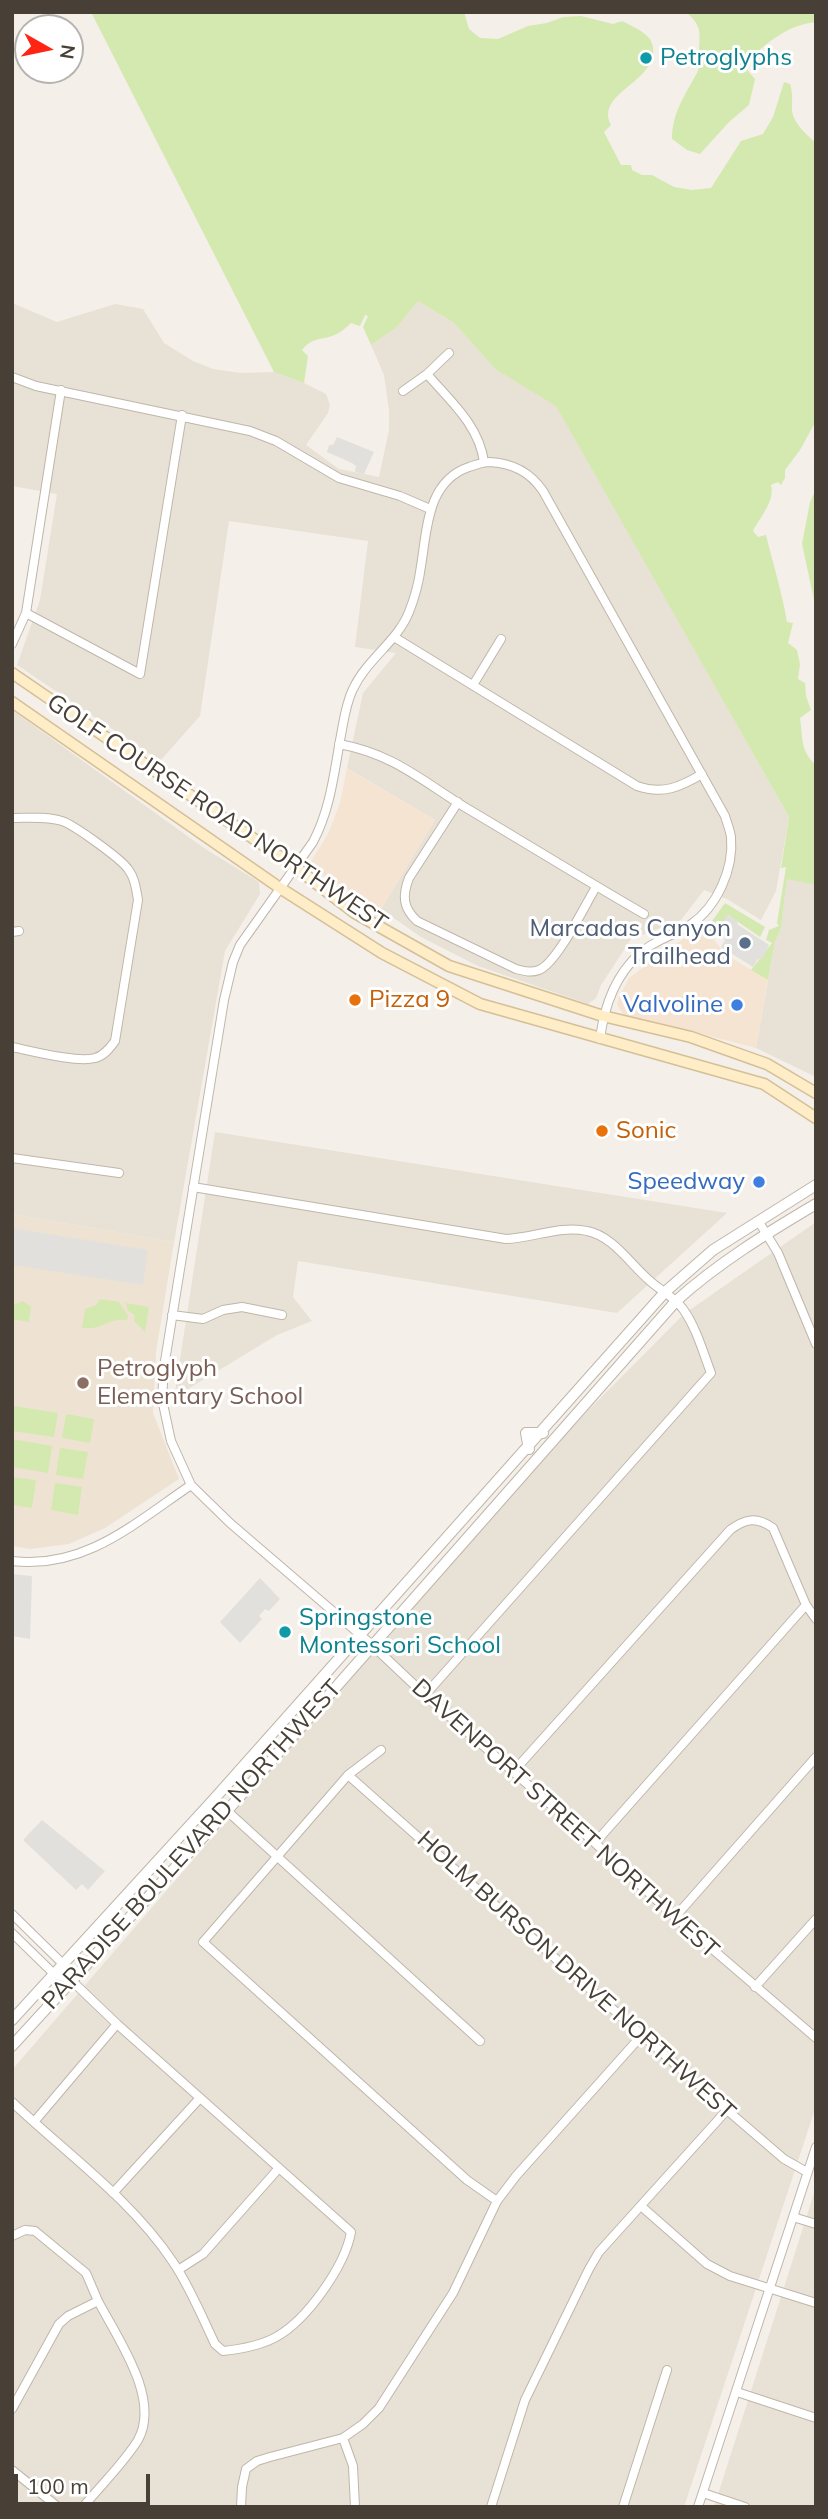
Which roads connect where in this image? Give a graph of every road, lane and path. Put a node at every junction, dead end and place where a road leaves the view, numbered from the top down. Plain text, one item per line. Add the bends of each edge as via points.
1 (449, 352) dead end
2 (427, 374) junction
3 (12, 377) edge
4 (61, 390) junction
5 (404, 391) dead end
6 (182, 415) junction
7 (484, 462) junction
8 (430, 509) junction
9 (26, 613) junction
10 (394, 637) junction
11 (501, 639) dead end
12 (12, 644) edge
13 (12, 673) edge
14 (473, 685) junction
15 (12, 702) edge
16 (339, 744) junction
17 (702, 774) junction
18 (457, 802) junction
19 (12, 818) edge
20 (295, 867) junction
21 (596, 887) junction
22 (280, 888) junction
23 (644, 914) dead end
24 (603, 1016) junction
25 (600, 1039) junction
26 (12, 1047) edge
27 (816, 1093) edge
28 (816, 1118) edge
29 (12, 1158) edge
30 (119, 1173) dead end
31 (816, 1185) edge
32 (193, 1187) junction
33 (816, 1203) edge
34 (759, 1222) junction
35 (766, 1234) junction
36 (665, 1292) junction
37 (676, 1301) junction
38 (172, 1315) junction
39 (282, 1315) dead end
40 (816, 1344) edge
41 (602, 1384) junction
42 (578, 1389) junction
43 (559, 1432) junction
44 (539, 1433) junction
45 (529, 1445) junction
46 (528, 1467) junction
47 (191, 1485) junction
48 (435, 1551) junction
49 (12, 1561) edge
50 (417, 1595) junction
51 (806, 1605) junction
52 (816, 1619) edge
53 (360, 1635) junction
54 (371, 1644) junction
55 (425, 1695) junction
56 (381, 1750) dead end
57 (816, 1757) edge
58 (513, 1772) junction
59 (348, 1774) junction
60 (214, 1800) junction
61 (226, 1812) junction
62 (595, 1843) junction
63 (275, 1857) junction
64 (12, 1914) edge
65 (675, 1917) junction
66 (816, 1919) edge
67 (12, 1933) edge
68 (63, 1964) junction
69 (54, 1974) junction
70 (71, 1980) junction
71 (755, 1987) junction
72 (12, 2021) edge
73 (117, 2024) junction
74 (642, 2035) junction
75 (816, 2038) edge
76 (480, 2042) dead end
77 (12, 2046) edge
78 (200, 2098) junction
79 (12, 2102) edge
80 (727, 2110) junction
81 (34, 2122) junction
82 (816, 2147) edge
83 (279, 2168) junction
84 (807, 2172) junction
85 (113, 2193) junction
86 (497, 2201) junction
87 (641, 2206) junction
88 (793, 2217) junction
89 (816, 2224) edge
90 (12, 2236) edge
91 (178, 2270) junction
92 (769, 2290) junction
93 (98, 2301) junction
94 (816, 2303) edge
95 (667, 2370) dead end
96 (737, 2392) junction
97 (12, 2409) edge
98 (816, 2418) edge
99 (343, 2438) junction
100 (12, 2470) edge
101 (703, 2493) junction
102 (58, 2507) edge
103 (83, 2507) edge
104 (241, 2507) edge
105 (355, 2507) edge
106 (491, 2507) edge
107 (622, 2507) edge
108 (698, 2507) edge
109 (745, 2507) edge

1 - 2 street
2 - 5 street
2 - 7 street via 478,436
3 - 4 street
4 - 6 street
4 - 9 street
6 - 8 street via 250,430 339,478
6 - 9 street via 140,674
7 - 8 street via 449,478
7 - 17 street via 523,470 534,478
8 - 10 street via 416,595
9 - 12 street
10 - 14 street
10 - 16 street via 353,688
11 - 14 street
13 - 20 main road, GOLF COURSE ROAD NORTHWEST
14 - 17 street via 637,786 673,789
15 - 22 main road, GOLF COURSE ROAD NORTHWEST
16 - 18 street via 394,760
16 - 20 street via 322,825
17 - 24 street via 731,837 723,884 698,919 657,940 626,967
18 - 21 street
18 - 21 street via 405,889 408,913 417,921 528,972 554,958
19 - 26 street via 62,821 75,827 128,868 138,900 115,1041 108,1051 81,1059
20 - 22 street
20 - 24 main road, GOLF COURSE ROAD NORTHWEST via 355,913 449,965
21 - 23 street
22 - 25 main road, GOLF COURSE ROAD NORTHWEST via 382,953 480,1004
22 - 32 street via 233,962
24 - 25 street
24 - 27 main road, GOLF COURSE ROAD NORTHWEST via 691,1037 767,1064
25 - 28 main road, GOLF COURSE ROAD NORTHWEST via 764,1084
29 - 30 street
31 - 34 street
32 - 36 street via 506,1239 587,1231 603,1238
32 - 38 street
33 - 35 street, PARADISE BOULEVARD NORTHWEST
34 - 35 street
34 - 36 street via 713,1250
35 - 37 street, PARADISE BOULEVARD NORTHWEST
35 - 40 street
36 - 37 street
36 - 42 street
37 - 41 street, PARADISE BOULEVARD NORTHWEST
37 - 55 street via 695,1332 711,1373
38 - 39 street via 203,1319 242,1307
38 - 47 street via 162,1399 171,1441
41 - 42 street
41 - 43 street, PARADISE BOULEVARD NORTHWEST
42 - 44 street
43 - 44 street
43 - 46 street, PARADISE BOULEVARD NORTHWEST
44 - 45 street, PARADISE BOULEVARD NORTHWEST via 526,1433
45 - 46 street
45 - 48 street, PARADISE BOULEVARD NORTHWEST
46 - 50 street, PARADISE BOULEVARD NORTHWEST
47 - 49 street via 92,1550 62,1559
47 - 53 street, DAVENPORT STREET NORTHWEST
48 - 50 street via 434,1563
48 - 53 street, PARADISE BOULEVARD NORTHWEST
50 - 54 street, PARADISE BOULEVARD NORTHWEST
51 - 52 street
51 - 58 street via 773,1528 755,1519 743,1521 730,1530
51 - 62 street
53 - 54 street, DAVENPORT STREET NORTHWEST
53 - 60 street, PARADISE BOULEVARD NORTHWEST
54 - 55 street, DAVENPORT STREET NORTHWEST
54 - 61 street, PARADISE BOULEVARD NORTHWEST
55 - 58 street, DAVENPORT STREET NORTHWEST
56 - 59 street
57 - 65 street
58 - 62 street, DAVENPORT STREET NORTHWEST
59 - 63 street
59 - 74 street, HOLM BURSON DRIVE NORTHWEST
60 - 61 street
60 - 68 street, PARADISE BOULEVARD NORTHWEST
61 - 63 street
61 - 70 street, PARADISE BOULEVARD NORTHWEST
62 - 65 street, DAVENPORT STREET NORTHWEST
63 - 76 street
63 - 86 street via 202,1942 467,2180
64 - 68 street
65 - 71 street, DAVENPORT STREET NORTHWEST
66 - 71 street
67 - 69 street
68 - 69 street, PARADISE BOULEVARD NORTHWEST
68 - 70 street
69 - 70 street
69 - 72 street, PARADISE BOULEVARD NORTHWEST
70 - 73 street
70 - 77 street, PARADISE BOULEVARD NORTHWEST
71 - 75 street, DAVENPORT STREET NORTHWEST
73 - 78 street
73 - 81 street
74 - 80 street, HOLM BURSON DRIVE NORTHWEST
74 - 86 street
78 - 83 street
78 - 85 street
79 - 81 street
80 - 84 street, HOLM BURSON DRIVE NORTHWEST via 784,2159
80 - 87 street
81 - 85 street
82 - 84 street
83 - 91 street via 203,2253
83 - 91 street via 351,2231 330,2279 301,2318 277,2337 223,2351 215,2344
84 - 88 street
85 - 91 street via 151,2232
86 - 99 street via 453,2293 379,2408
87 - 92 street via 707,2264
87 - 106 street via 589,2269 525,2400
88 - 89 street
88 - 92 street
90 - 93 street via 35,2231 86,2273
92 - 94 street
92 - 96 street
93 - 97 street via 59,2324
93 - 103 street via 143,2389 144,2426
95 - 107 street
96 - 98 street
96 - 101 street
99 - 104 street via 257,2461 246,2469
99 - 105 street via 353,2466
100 - 102 street
101 - 108 street
101 - 109 street

